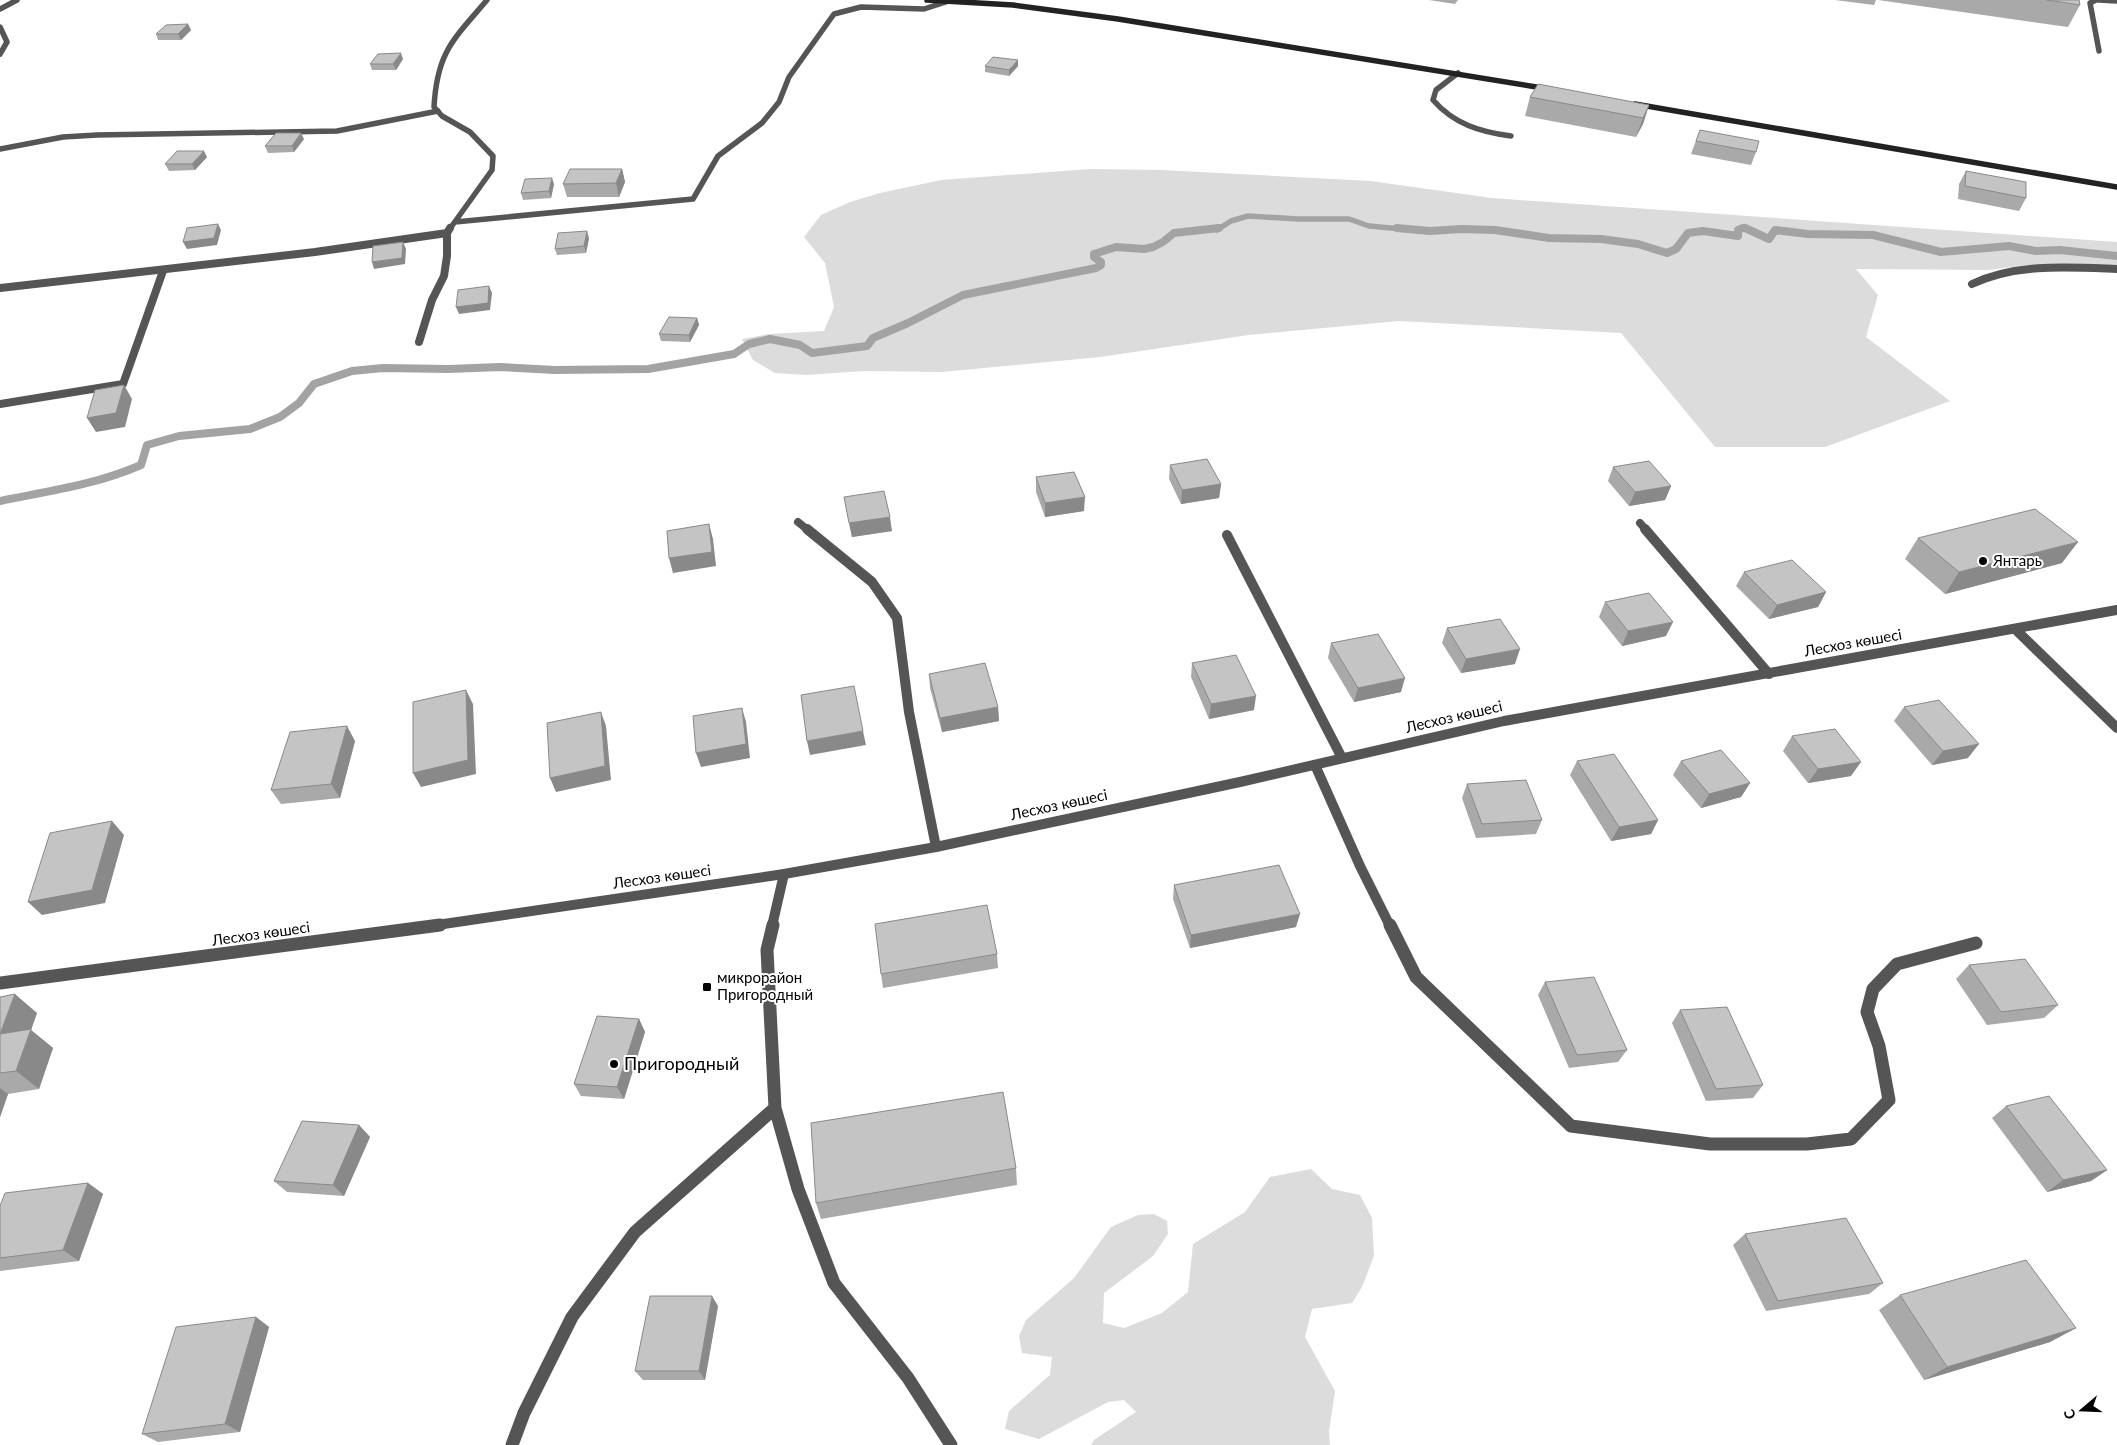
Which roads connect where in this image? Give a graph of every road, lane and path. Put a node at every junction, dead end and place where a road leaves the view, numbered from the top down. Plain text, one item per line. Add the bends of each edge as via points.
1 (17, 0) edge
2 (488, 0) edge
3 (927, 0) edge
4 (2097, 0) edge
5 (949, 1) junction
6 (2117, 1) edge
7 (0, 9) edge
8 (0, 27) edge
9 (2099, 51) dead end
10 (0, 54) edge
11 (1458, 74) junction
12 (1556, 90) edge
13 (1623, 102) edge
14 (438, 111) junction
15 (1511, 136) dead end
16 (0, 150) edge
17 (2117, 187) edge
18 (454, 222) junction
19 (447, 234) junction
20 (2117, 268) edge
21 (163, 271) junction
22 (1972, 284) dead end
23 (0, 288) edge
24 (419, 342) dead end
25 (2, 404) edge
26 (0, 412) edge
27 (798, 522) dead end
28 (1640, 523) dead end
29 (1227, 535) dead end
30 (2117, 610) edge
31 (2015, 629) junction
32 (1769, 674) junction
33 (2117, 728) edge
34 (1342, 758) junction
35 (1315, 765) junction
36 (936, 847) junction
37 (784, 874) junction
38 (1976, 943) dead end
39 (0, 983) edge
40 (775, 1108) junction
41 (512, 1445) edge
42 (951, 1445) edge

1 - 7 street
2 - 14 street via 446,48 439,63 434,86 434,107
3 - 5 street
4 - 6 street
4 - 9 street via 2090,3
5 - 11 street via 1013,5 1118,19
5 - 18 street via 924,9 861,7 834,14 789,77 780,102 762,124 718,156 692,199
8 - 10 street via 7,42
11 - 12 street
11 - 15 street via 1436,90 1433,100 1439,109 1452,120 1475,129
13 - 17 street
14 - 16 street via 337,131 97,135 63,137
14 - 18 street via 470,132 493,156 492,170
18 - 19 street
19 - 21 street
19 - 24 street via 444,276 432,300
20 - 22 street via 2027,269 1999,274
21 - 23 street
21 - 25 street via 123,384
25 - 26 street
27 - 36 street via 872,582 897,618 909,712
28 - 32 street
29 - 34 street
30 - 31 street, Лесхоз көшесі
31 - 32 street, Лесхоз көшесі
31 - 33 street
32 - 34 street, Лесхоз көшесі via 1504,721
34 - 35 street, Лесхоз көшесі
35 - 36 street, Лесхоз көшесі
35 - 38 street via 1360,866 1416,977 1571,1126 1710,1144 1807,1144 1851,1139 1889,1100 1879,1046 1867,1012 1873,989 1897,964
36 - 37 street, Лесхоз көшесі
37 - 39 street, Лесхоз көшесі via 497,917
37 - 40 street via 767,950
40 - 41 street via 635,1232 572,1317 524,1412
40 - 42 street via 798,1189 834,1283 908,1378

